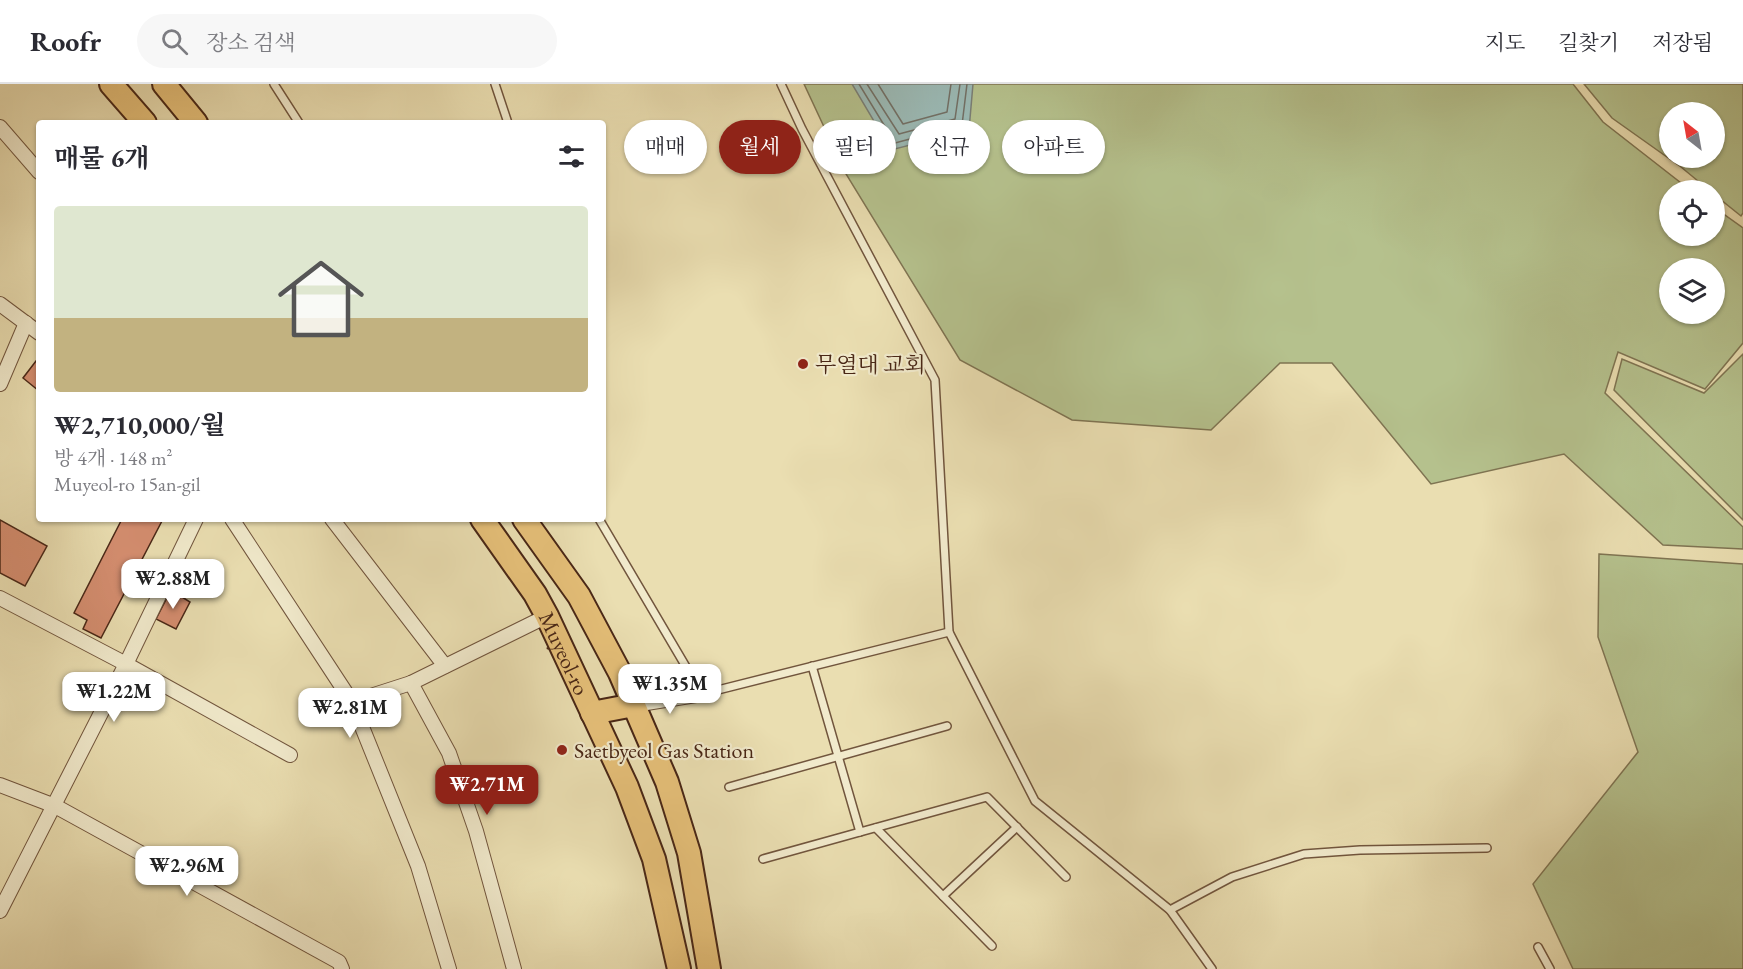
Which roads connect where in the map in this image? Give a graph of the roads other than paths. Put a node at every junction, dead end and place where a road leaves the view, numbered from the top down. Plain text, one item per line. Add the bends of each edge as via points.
1 (111, 84) edge
2 (164, 84) edge
3 (274, 84) edge
4 (495, 84) edge
5 (781, 84) edge
6 (142, 120) edge
7 (194, 120) edge
8 (297, 120) edge
9 (507, 120) edge
10 (0, 127) edge
11 (36, 169) edge
12 (0, 304) edge
13 (26, 323) junction
14 (36, 331) edge
15 (0, 384) edge
16 (195, 522) edge
17 (234, 522) edge
18 (334, 522) edge
19 (484, 522) edge
20 (526, 522) edge
21 (600, 522) edge
22 (0, 598) edge
23 (547, 616) junction
24 (949, 632) junction
25 (126, 664) junction
26 (445, 666) junction
27 (812, 666) junction
28 (411, 683) junction
29 (702, 694) junction
30 (352, 702) junction
31 (634, 705) junction
32 (592, 713) junction
33 (947, 726) dead end
34 (290, 755) dead end
35 (838, 756) junction
36 (0, 785) edge
37 (729, 787) dead end
38 (55, 806) junction
39 (1017, 827) junction
40 (876, 828) junction
41 (860, 832) junction
42 (1487, 848) dead end
43 (763, 859) dead end
44 (1066, 877) dead end
45 (944, 896) junction
46 (1170, 910) junction
47 (0, 911) edge
48 (992, 946) dead end
49 (1538, 947) dead end
50 (342, 969) edge
51 (449, 969) edge
52 (514, 969) edge
53 (679, 969) edge
54 (709, 969) edge
55 (1212, 969) edge
56 (1550, 969) edge

1 - 6 main road
2 - 7 main road
3 - 8 lane
4 - 9 lane
5 - 24 lane via 935,380
10 - 11 street
12 - 13 street
13 - 14 street
13 - 15 street
16 - 25 street
17 - 30 street
18 - 26 street
19 - 23 main road, Muyeol-ro
20 - 31 main road, Muyeol-ro via 579,596
21 - 29 lane
22 - 25 street
23 - 26 street
23 - 32 main road, Muyeol-ro
24 - 27 lane
24 - 46 lane via 1035,801
25 - 34 street
25 - 38 street
26 - 28 street
27 - 29 lane
27 - 35 lane
28 - 30 street
28 - 52 street via 449,753 476,831
29 - 31 street
30 - 51 street via 418,866
31 - 32 main road
31 - 54 main road, Muyeol-ro via 667,782 689,853
32 - 53 main road, Muyeol-ro via 627,787 654,859
33 - 35 lane
35 - 37 lane
35 - 41 lane
36 - 38 street
38 - 47 street
38 - 50 street via 339,962
39 - 40 lane via 987,797
39 - 44 lane
39 - 45 lane
40 - 41 lane
40 - 45 lane
41 - 43 lane
42 - 46 lane via 1304,854 1232,877
45 - 48 lane
46 - 55 lane
49 - 56 lane

